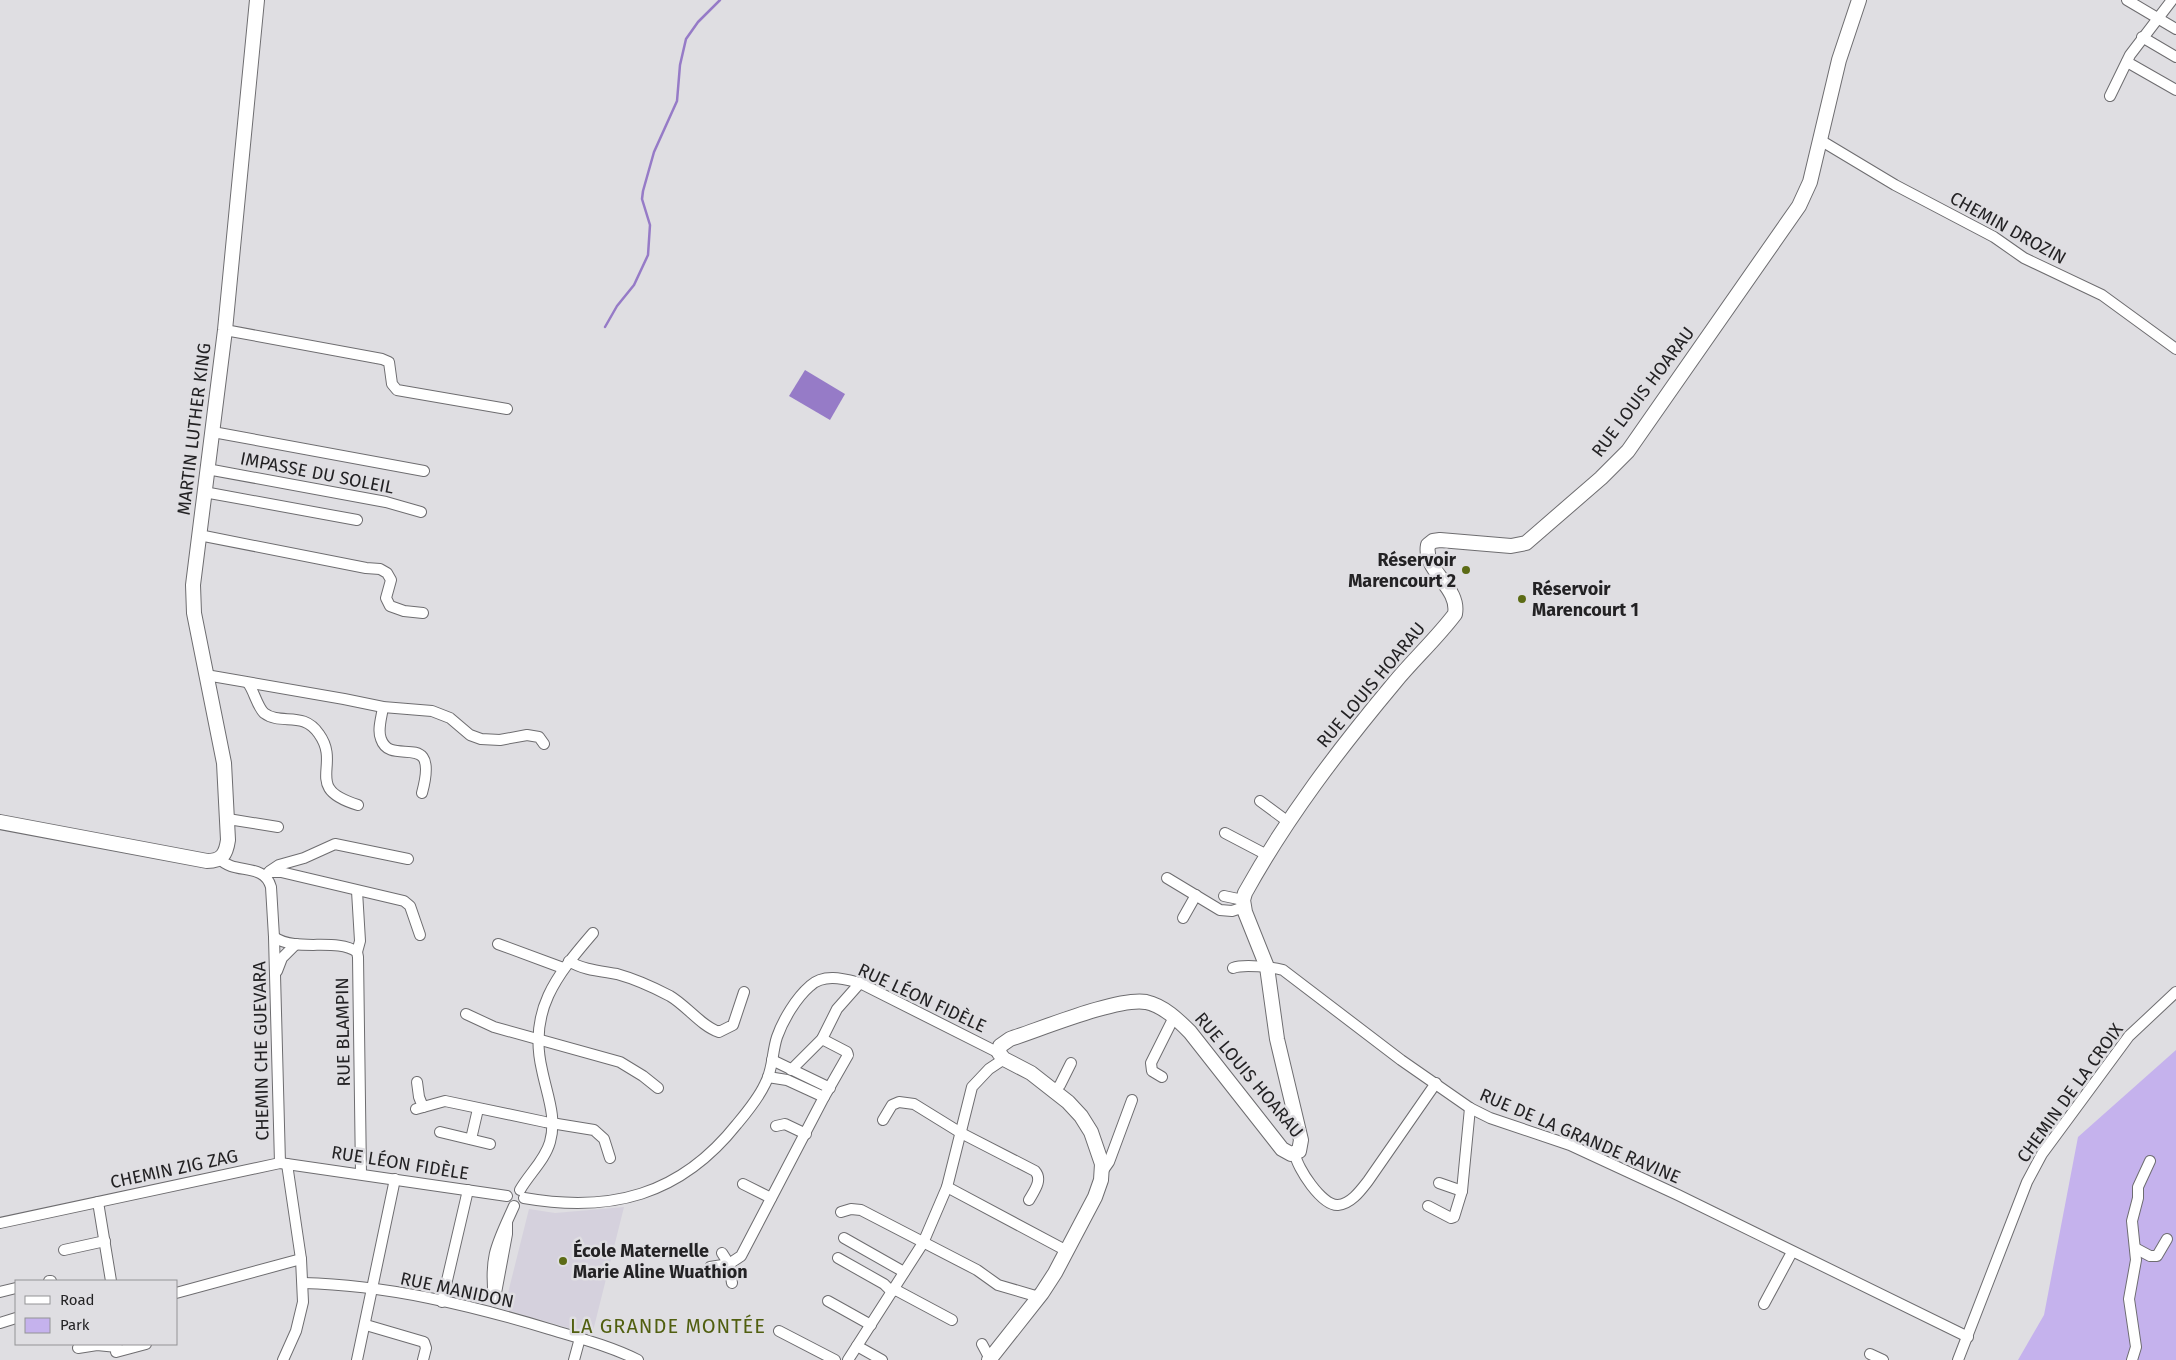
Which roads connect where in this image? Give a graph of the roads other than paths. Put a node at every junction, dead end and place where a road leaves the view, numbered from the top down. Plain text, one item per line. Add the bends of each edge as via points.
1 (257, 0) edge
2 (1859, 0) edge
3 (2127, 0) edge
4 (2172, 0) edge
5 (2159, 18) junction
6 (2176, 28) edge
7 (2142, 37) junction
8 (2176, 58) edge
9 (2127, 62) junction
10 (2176, 90) edge
11 (2110, 96) dead end
12 (1820, 140) junction
13 (225, 330) junction
14 (2176, 350) edge
15 (507, 409) dead end
16 (213, 432) junction
17 (207, 469) junction
18 (424, 471) dead end
19 (204, 492) junction
20 (421, 512) dead end
21 (357, 520) dead end
22 (199, 535) junction
23 (424, 612) dead end
24 (206, 675) junction
25 (248, 683) junction
26 (383, 707) junction
27 (544, 744) dead end
28 (422, 793) dead end
29 (1260, 801) dead end
30 (358, 805) dead end
31 (228, 819) junction
32 (1287, 821) junction
33 (0, 822) edge
34 (278, 827) dead end
35 (1225, 833) dead end
36 (1267, 855) junction
37 (220, 859) junction
38 (408, 859) dead end
39 (267, 874) junction
40 (1167, 878) dead end
41 (357, 891) junction
42 (1194, 894) junction
43 (1224, 896) dead end
44 (1244, 903) junction
45 (1185, 904) dead end
46 (1183, 918) dead end
47 (593, 934) dead end
48 (420, 935) dead end
49 (274, 937) junction
50 (296, 944) junction
51 (498, 944) dead end
52 (357, 952) junction
53 (566, 965) junction
54 (1267, 967) junction
55 (1233, 968) dead end
56 (275, 975) junction
57 (860, 983) junction
58 (744, 992) dead end
59 (2176, 992) edge
60 (466, 1014) dead end
61 (1174, 1016) junction
62 (822, 1039) junction
63 (538, 1040) junction
64 (1001, 1056) junction
65 (772, 1060) junction
66 (1071, 1064) dead end
67 (791, 1070) junction
68 (1162, 1076) dead end
69 (768, 1077) junction
70 (418, 1082) dead end
71 (1436, 1083) junction
72 (658, 1088) dead end
73 (1055, 1090) junction
74 (827, 1092) junction
75 (1132, 1100) dead end
76 (1470, 1108) junction
77 (478, 1109) junction
78 (883, 1120) dead end
79 (553, 1122) junction
80 (776, 1126) dead end
81 (440, 1132) dead end
82 (961, 1133) junction
83 (806, 1134) junction
84 (471, 1140) junction
85 (490, 1144) dead end
86 (1294, 1154) junction
87 (610, 1158) dead end
88 (2150, 1162) dead end
89 (284, 1163) junction
90 (1102, 1172) junction
91 (361, 1174) junction
92 (395, 1179) junction
93 (1439, 1183) dead end
94 (743, 1184) dead end
95 (947, 1186) junction
96 (468, 1190) junction
97 (1462, 1191) junction
98 (522, 1194) junction
99 (507, 1196) junction
100 (771, 1198) junction
101 (1029, 1200) dead end
102 (98, 1202) junction
103 (514, 1206) junction
104 (1428, 1206) dead end
105 (841, 1212) dead end
106 (0, 1223) edge
107 (844, 1238) dead end
108 (2168, 1239) dead end
109 (105, 1241) junction
110 (923, 1243) junction
111 (2135, 1248) junction
112 (64, 1250) dead end
113 (1068, 1252) junction
114 (1792, 1252) junction
115 (722, 1253) dead end
116 (838, 1258) dead end
117 (301, 1259) junction
118 (728, 1264) junction
119 (710, 1267) dead end
120 (904, 1272) junction
121 (111, 1280) edge
122 (304, 1283) junction
123 (732, 1283) dead end
124 (15, 1288) edge
125 (371, 1288) junction
126 (893, 1290) junction
127 (0, 1292) edge
128 (178, 1292) edge
129 (1039, 1297) junction
130 (828, 1301) dead end
131 (442, 1302) junction
132 (1764, 1304) dead end
133 (491, 1312) junction
134 (15, 1318) edge
135 (952, 1320) dead end
136 (0, 1323) edge
137 (366, 1325) junction
138 (870, 1325) junction
139 (779, 1331) dead end
140 (1968, 1337) junction
141 (580, 1338) junction
142 (982, 1344) dead end
143 (142, 1345) edge
144 (858, 1346) junction
145 (78, 1348) dead end
146 (116, 1351) edge
147 (1870, 1354) dead end
148 (284, 1360) edge
149 (357, 1360) edge
150 (423, 1360) edge
151 (574, 1360) edge
152 (638, 1360) edge
153 (835, 1360) edge
154 (848, 1360) edge
155 (882, 1360) edge
156 (990, 1360) edge
157 (1883, 1360) edge
158 (1958, 1360) edge
159 (2132, 1360) edge

1 - 13 main road, MARTIN LUTHER KING
2 - 12 main road, RUE LOUIS HOARAU via 1839,60
3 - 5 street
4 - 5 street
5 - 6 street
5 - 7 street
7 - 8 street
7 - 9 street
9 - 10 street
9 - 11 street
12 - 14 street, CHEMIN DROZIN via 1895,185 1994,237 2024,258 2102,295
12 - 32 main road, RUE LOUIS HOARAU via 1810,182 1799,206 1615,465 1526,543 1510,546 1440,540 1428,545 1428,557 1454,597 1456,614 1355,730
13 - 15 street via 382,359 389,362 392,384 397,390
13 - 16 main road, MARTIN LUTHER KING
16 - 17 main road, MARTIN LUTHER KING
16 - 18 street
17 - 19 main road, MARTIN LUTHER KING
17 - 20 street, IMPASSE DU SOLEIL via 386,502
19 - 21 street
19 - 22 main road, MARTIN LUTHER KING
22 - 23 street via 380,569 388,572 391,580 386,598 390,606
22 - 24 main road, MARTIN LUTHER KING via 193,600
24 - 25 street
24 - 31 main road, MARTIN LUTHER KING via 224,763
25 - 26 street
25 - 30 street via 263,712 274,717 300,719 319,733 326,750 328,788 343,800
26 - 27 street via 442,714 470,735 481,739 500,740 528,735 539,737
26 - 28 street via 380,732 383,742 392,749 422,755 426,760
29 - 32 street
31 - 34 street
31 - 37 main road, MARTIN LUTHER KING via 227,851
32 - 36 main road, RUE LOUIS HOARAU
33 - 37 main road via 207,861
35 - 36 street
36 - 44 main road, RUE LOUIS HOARAU
37 - 39 street via 228,865
38 - 39 street via 336,844 278,865
39 - 41 street via 281,872
39 - 49 street, CHEMIN CHE GUEVARA via 271,887
40 - 42 street
41 - 48 street via 407,903
41 - 52 street via 360,941
42 - 44 street via 1226,912 1238,910
42 - 45 street
42 - 46 street
43 - 44 street
44 - 54 main road, RUE LOUIS HOARAU
47 - 53 street
49 - 50 street, RUE BLAMPIN
49 - 56 street, CHEMIN CHE GUEVARA
50 - 52 street, RUE BLAMPIN via 344,947
50 - 56 street via 282,958
51 - 53 street
52 - 91 street, RUE BLAMPIN
53 - 58 street via 638,981 657,989 719,1032 733,1025
53 - 63 street via 546,998
54 - 55 street
54 - 71 street, RUE DE LA GRANDE RAVINE via 1283,970
54 - 86 main road, RUE LOUIS HOARAU via 1282,1065 1301,1140 1301,1148
56 - 89 street, CHEMIN CHE GUEVARA
57 - 62 street via 837,1009
57 - 64 street, RUE LÉON FIDÈLE
57 - 65 street, RUE LÉON FIDÈLE via 831,978 810,985 795,1003 777,1036
59 - 140 street, CHEMIN DE LA CROIX via 2129,1036 2042,1154 2027,1182
60 - 63 street via 494,1027
61 - 64 main road, RUE LOUIS HOARAU via 1153,1004 1127,1001 1010,1039 1000,1046
61 - 68 street via 1150,1067 1152,1072
61 - 86 main road, RUE LOUIS HOARAU via 1282,1149
62 - 67 street
62 - 74 street via 848,1055
63 - 72 street via 620,1062
63 - 79 street
64 - 73 main road
64 - 82 street via 972,1087
65 - 67 street
65 - 69 street, RUE LÉON FIDÈLE
66 - 73 street
67 - 74 street
69 - 74 street
69 - 98 street, RUE LÉON FIDÈLE via 760,1094 727,1137 702,1160 666,1184 641,1194 599,1203 572,1204
70 - 77 street via 420,1108 445,1101
71 - 76 street, RUE DE LA GRANDE RAVINE
71 - 86 street via 1368,1181 1346,1203 1340,1205 1327,1201 1298,1168
73 - 90 main road via 1092,1132 1101,1156
74 - 83 street
75 - 90 street via 1109,1162
76 - 97 street
76 - 114 street, RUE DE LA GRANDE RAVINE via 1570,1145
77 - 79 street
77 - 84 street
78 - 82 street via 892,1104 907,1102
79 - 87 street via 598,1132 608,1147
79 - 98 street via 548,1150
80 - 83 street via 785,1124
81 - 84 street
82 - 95 street
82 - 101 street via 1038,1173 1039,1181
83 - 100 street
84 - 85 street
88 - 111 street via 2138,1187 2132,1222
89 - 91 street, RUE LÉON FIDÈLE
89 - 102 street, CHEMIN ZIG ZAG
89 - 117 street, CHEMIN CHE GUEVARA
90 - 113 main road via 1095,1197
91 - 92 street, RUE LÉON FIDÈLE
92 - 96 street, RUE LÉON FIDÈLE
92 - 125 street
93 - 97 street
94 - 100 street
95 - 110 street
95 - 113 street
96 - 99 street, RUE LÉON FIDÈLE
96 - 131 street
97 - 104 street via 1452,1218
98 - 99 street via 510,1191
98 - 103 street via 520,1204
99 - 103 street
100 - 118 street via 745,1250
102 - 106 street, CHEMIN ZIG ZAG
102 - 109 street, CHEMIN ZIG ZAG
103 - 133 street via 506,1223 508,1234 504,1260
105 - 110 street via 861,1210
107 - 120 street
108 - 111 street via 2157,1256
109 - 112 street
109 - 121 street, CHEMIN ZIG ZAG
110 - 120 street
110 - 129 street via 998,1284
111 - 159 street via 2129,1299 2136,1336
113 - 129 main road
114 - 132 street
114 - 140 street, RUE DE LA GRANDE RAVINE
115 - 118 street
116 - 126 street
117 - 122 street, CHEMIN CHE GUEVARA
117 - 128 street
118 - 119 street
118 - 123 street
120 - 126 street
122 - 125 street, RUE MANIDON
122 - 148 street, CHEMIN CHE GUEVARA via 301,1316
124 - 127 street
125 - 131 street, RUE MANIDON
125 - 137 street
126 - 135 street
126 - 138 street
129 - 156 main road
130 - 138 street
131 - 133 street, RUE MANIDON
133 - 141 street, RUE MANIDON
134 - 136 street
137 - 149 street
137 - 150 street via 424,1342
138 - 144 street
139 - 153 street
140 - 158 street, CHEMIN DE LA CROIX
141 - 151 street
141 - 152 street, RUE MANIDON
142 - 156 street
143 - 146 street
144 - 154 street
144 - 155 street
145 - 146 street via 97,1345
147 - 157 street

